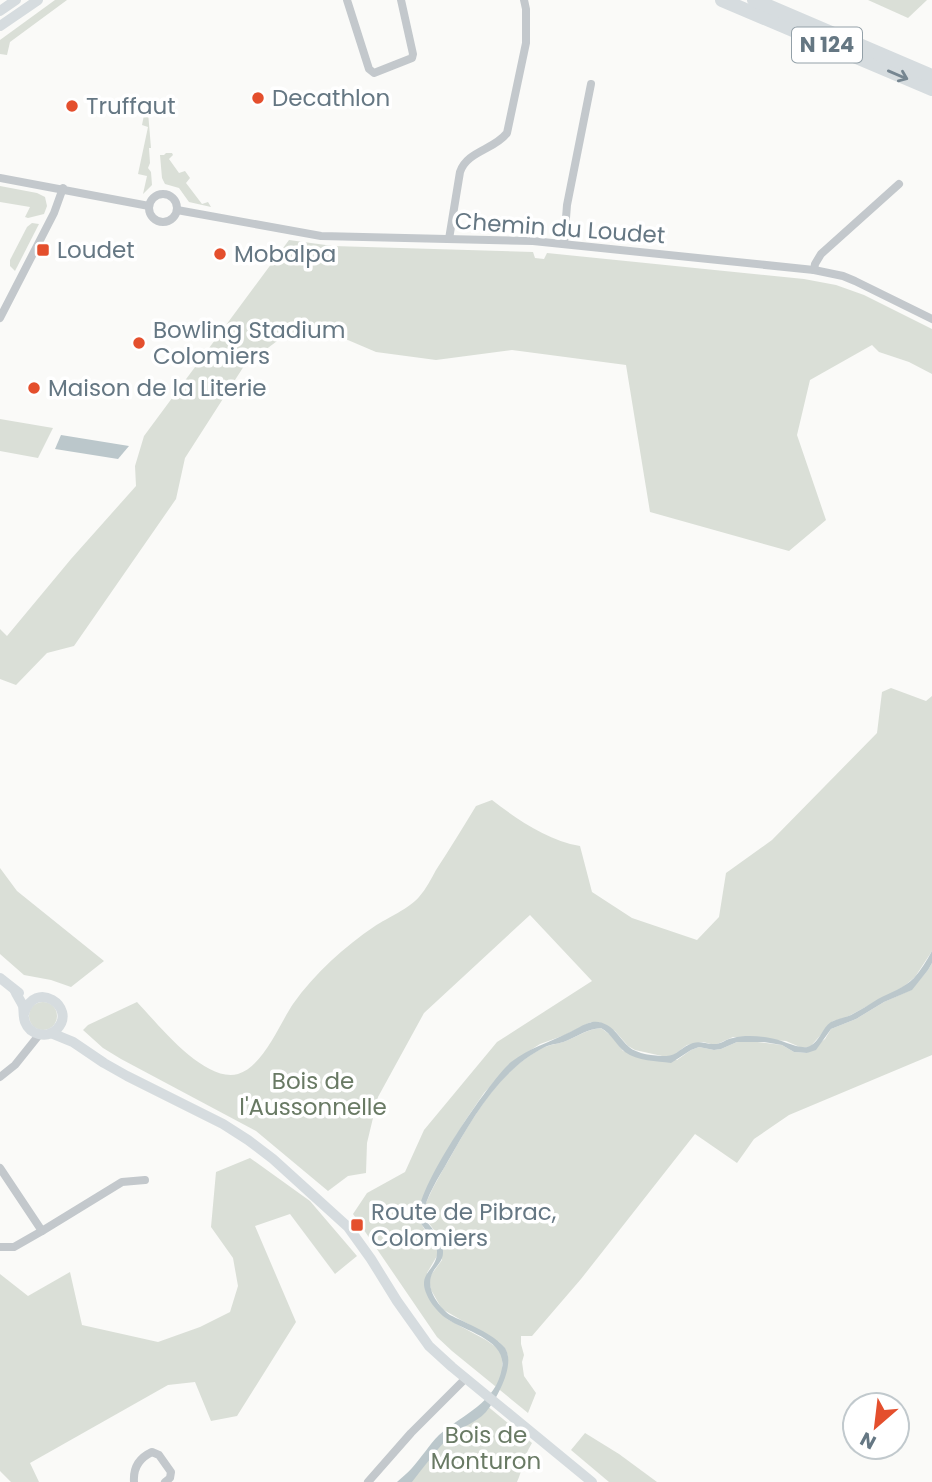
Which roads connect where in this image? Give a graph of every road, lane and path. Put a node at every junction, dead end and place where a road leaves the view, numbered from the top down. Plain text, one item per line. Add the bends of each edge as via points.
1 (15, 0) edge
2 (37, 0) edge
3 (347, 0) edge
4 (401, 0) edge
5 (524, 0) edge
6 (722, 0) edge
7 (754, 0) edge
8 (0, 11) edge
9 (0, 26) edge
10 (932, 76) edge
11 (591, 84) dead end
12 (932, 89) edge
13 (0, 178) edge
14 (899, 184) dead end
15 (63, 188) junction
16 (149, 206) junction
17 (177, 210) junction
18 (449, 239) junction
19 (564, 244) junction
20 (814, 271) junction
21 (930, 314) edge
22 (0, 318) edge
23 (0, 978) edge
24 (15, 991) junction
25 (34, 999) junction
26 (24, 1014) junction
27 (61, 1022) junction
28 (34, 1032) junction
29 (51, 1033) junction
30 (73, 1042) junction
31 (0, 1077) edge
32 (0, 1168) edge
33 (145, 1180) dead end
34 (42, 1231) junction
35 (0, 1248) edge
36 (466, 1378) junction
37 (134, 1482) edge
38 (165, 1482) edge
39 (368, 1482) edge
40 (592, 1482) edge

1 - 8 main road
2 - 9 main road
3 - 4 street via 374,74 414,54
5 - 18 street via 526,43 508,129 499,141 463,164
6 -> 12 highway, N 124
7 - 10 highway, N 124
11 - 19 street via 567,205
13 - 15 street
14 - 20 street via 821,254
15 - 16 street
15 - 22 street
16 - 17 street via 152,216 161,221 169,220
16 - 17 street via 163,194 174,199
17 - 18 street, Chemin du Loudet via 321,236
18 - 19 street, Chemin du Loudet
19 - 20 street, Chemin du Loudet
20 - 21 street, Chemin du Loudet via 843,276
23 - 24 main road
24 - 25 main road
24 - 26 main road
25 - 26 main road
25 - 27 main road via 46,997 55,1002
26 - 28 main road
27 - 29 main road
27 - 30 main road
28 - 29 main road
28 - 31 street via 15,1065
29 - 30 main road
30 - 36 main road via 127,1076 223,1124 273,1159 348,1227 429,1346
32 - 34 street
33 - 34 street via 122,1182
34 - 35 street via 20,1245
36 - 39 street
36 - 40 main road
37 - 38 street via 140,1460 152,1452 171,1472

